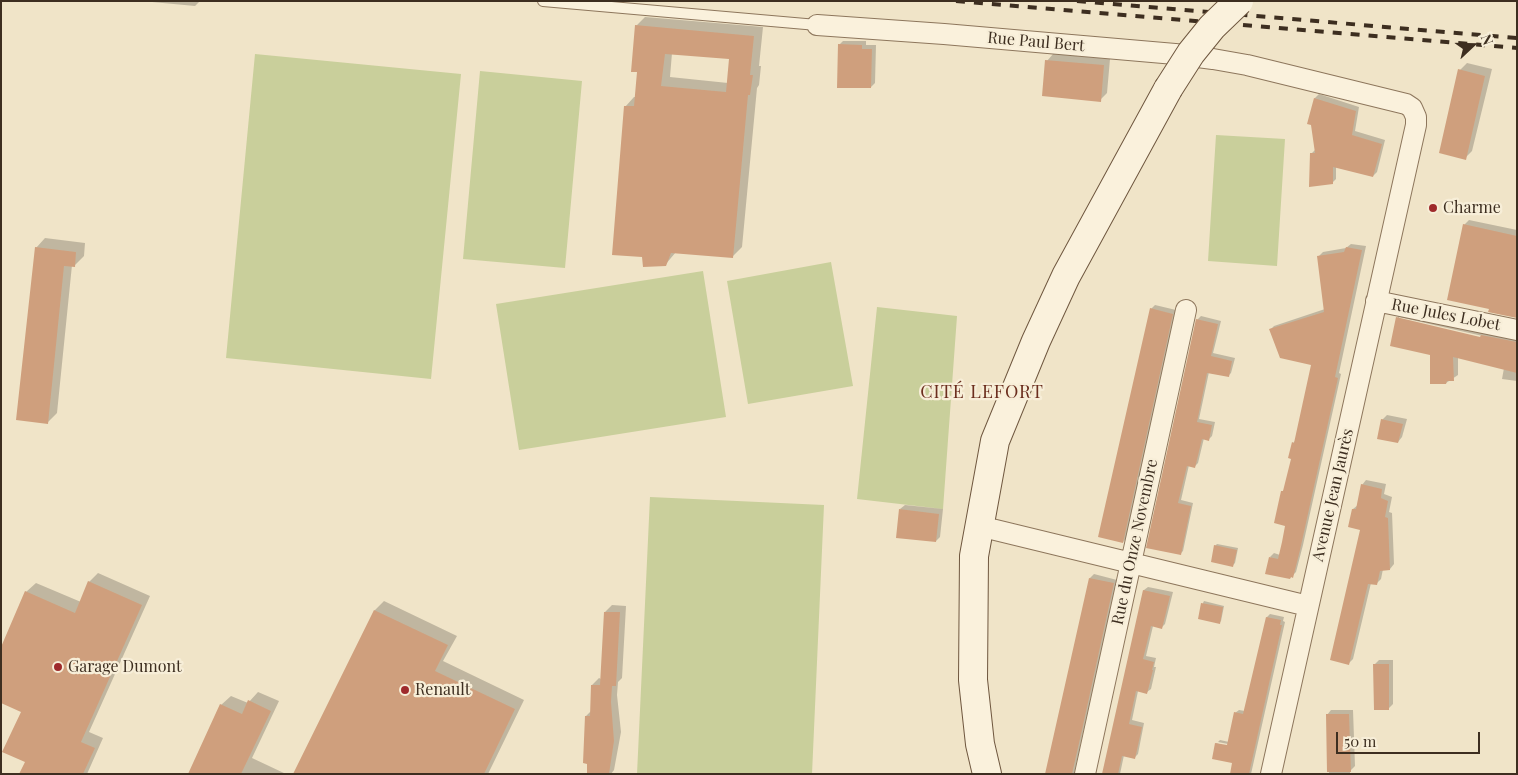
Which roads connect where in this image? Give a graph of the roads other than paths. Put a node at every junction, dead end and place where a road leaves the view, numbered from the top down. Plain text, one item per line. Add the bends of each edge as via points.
1 (543, 1) edge
2 (1239, 1) edge
3 (817, 25) joint
4 (1395, 216) joint
5 (1376, 301) junction
6 (1186, 310) dead end
7 (1517, 330) edge
8 (979, 526) junction
9 (1131, 563) junction
10 (1308, 606) junction
11 (987, 774) edge
12 (1084, 774) edge
13 (1271, 774) edge

1 - 3 lane, Rue Paul Bert
2 - 8 main road, bridge via 1191,53 1168,89 1066,276 995,441
3 - 4 street, Rue Paul Bert via 1185,55 1247,66 1406,104 1412,108 1416,125
4 - 5 street, Avenue Jean Jaurès
5 - 7 street, Rue Jules Lobet
5 - 10 street, Avenue Jean Jaurès
6 - 9 street, Rue du Onze Novembre
8 - 9 street
8 - 11 main road via 974,556 972,680
9 - 10 street
9 - 12 street, Rue du Onze Novembre
10 - 13 street, Avenue Jean Jaurès

